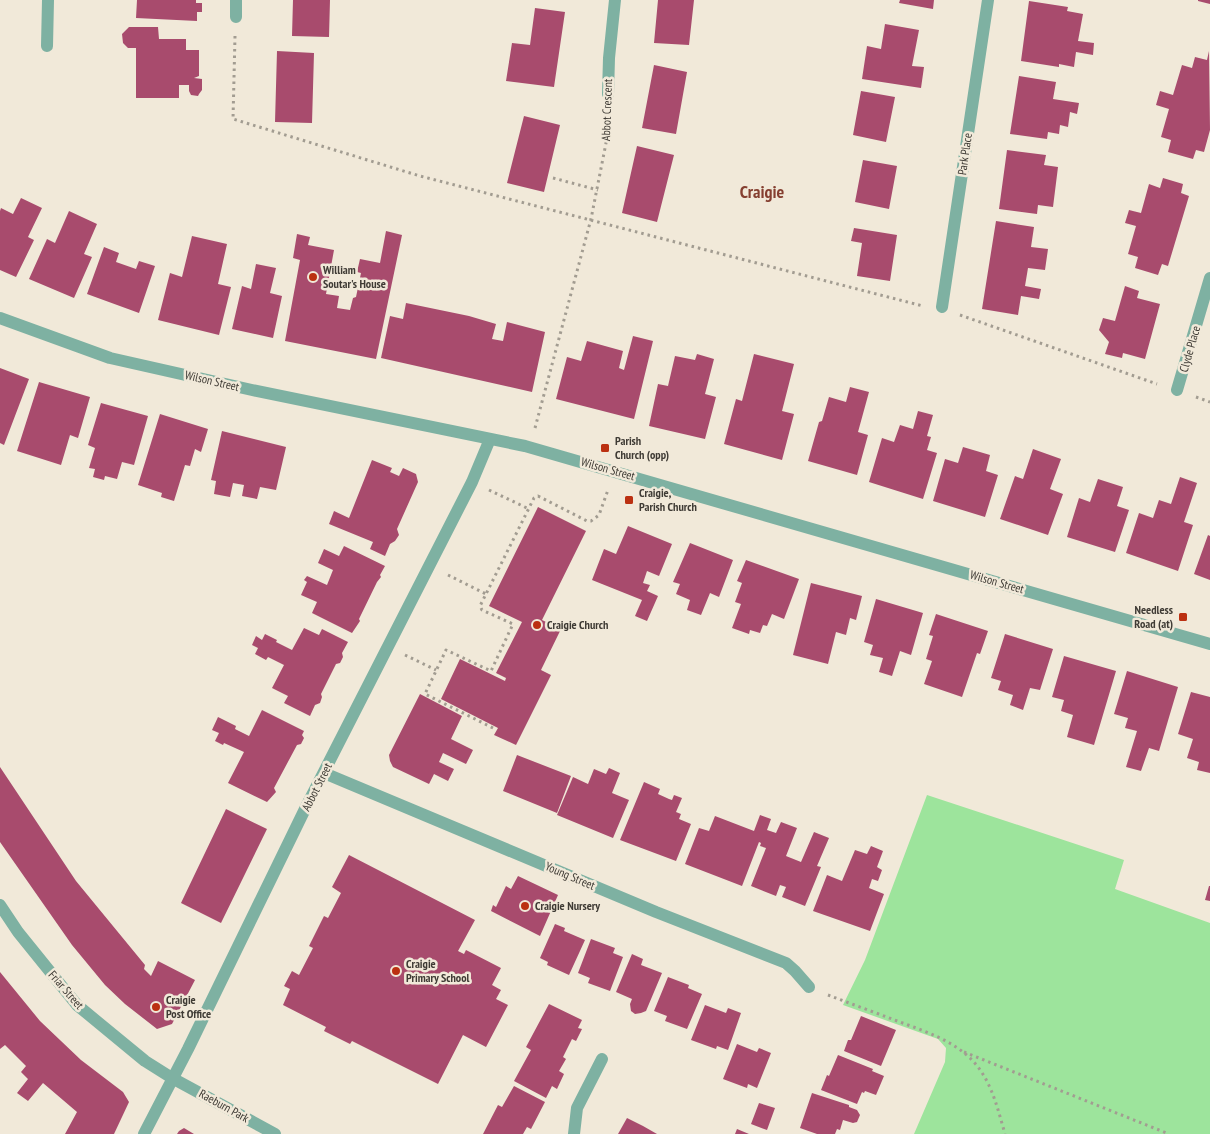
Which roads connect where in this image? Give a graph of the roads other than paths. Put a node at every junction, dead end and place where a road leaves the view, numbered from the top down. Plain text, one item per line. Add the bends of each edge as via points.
1 (48, 0) edge
2 (236, 0) edge
3 (615, 0) edge
4 (988, 0) edge
5 (236, 17) road end
6 (47, 46) dead end
7 (608, 94) road end
8 (1210, 278) edge
9 (942, 307) road end
10 (0, 318) edge
11 (1177, 390) road end
12 (490, 439) junction
13 (1210, 644) edge
14 (324, 773) junction
15 (0, 905) edge
16 (809, 987) road end
17 (602, 1059) dead end
18 (172, 1078) junction
19 (144, 1134) edge
20 (275, 1134) edge
21 (574, 1134) edge

1 - 6 street
2 - 5 street
3 - 7 street, Abbot Crescent
4 - 9 street, Park Place
8 - 11 street, Clyde Place
10 - 12 street, Wilson Street via 110,358
12 - 13 street, Wilson Street via 614,471
12 - 14 street, Abbot Street via 472,482
14 - 16 street, Young Street via 786,964
14 - 18 street, Abbot Street
15 - 18 street, Friar Street via 77,1005 145,1061
17 - 21 street via 577,1108
18 - 19 street, Abbot Street
18 - 20 street, Raeburn Park

